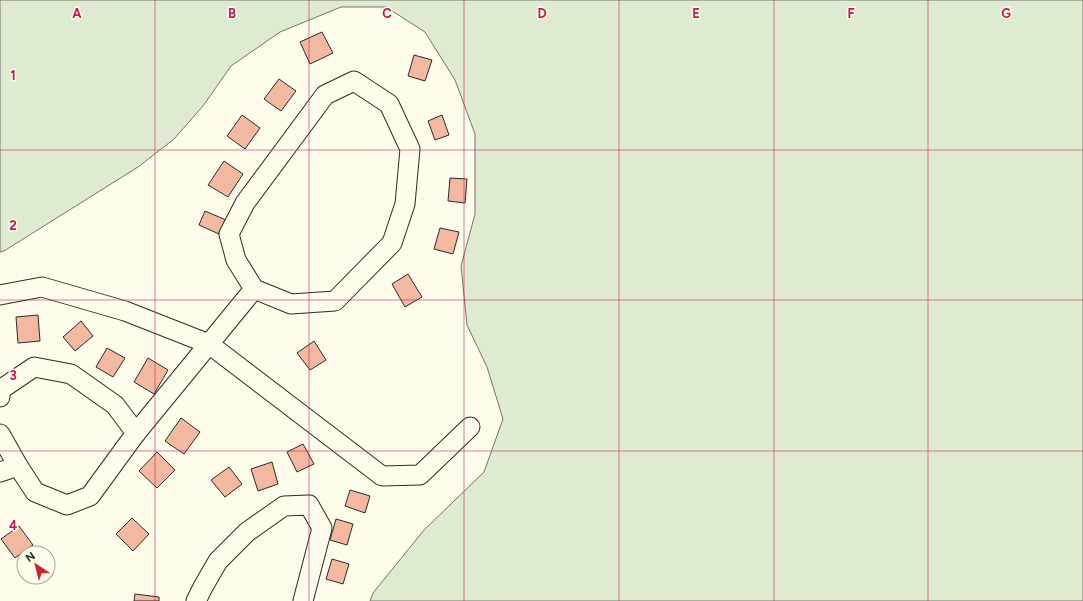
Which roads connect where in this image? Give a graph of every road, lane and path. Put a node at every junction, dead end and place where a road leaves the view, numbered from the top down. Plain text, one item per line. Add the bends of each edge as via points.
1 (254, 289) junction
2 (0, 295) edge
3 (209, 344) junction
4 (0, 397) edge
5 (470, 427) dead end
6 (136, 433) junction
7 (0, 434) edge
8 (18, 466) junction
9 (0, 472) edge
10 (196, 601) edge
11 (303, 601) edge

1 - 1 street via 236,260 229,234 245,203 325,95 354,81 389,104 410,149 405,204 392,243 335,301 291,304
1 - 3 street
2 - 3 street via 42,287 125,311
3 - 5 street via 382,476 420,475
3 - 6 street
4 - 6 street via 0,390 34,367 71,374 115,405
6 - 8 street via 90,496 67,505 35,492
7 - 8 street
8 - 9 street
10 - 11 street via 218,561 247,532 284,506 309,505 322,528

